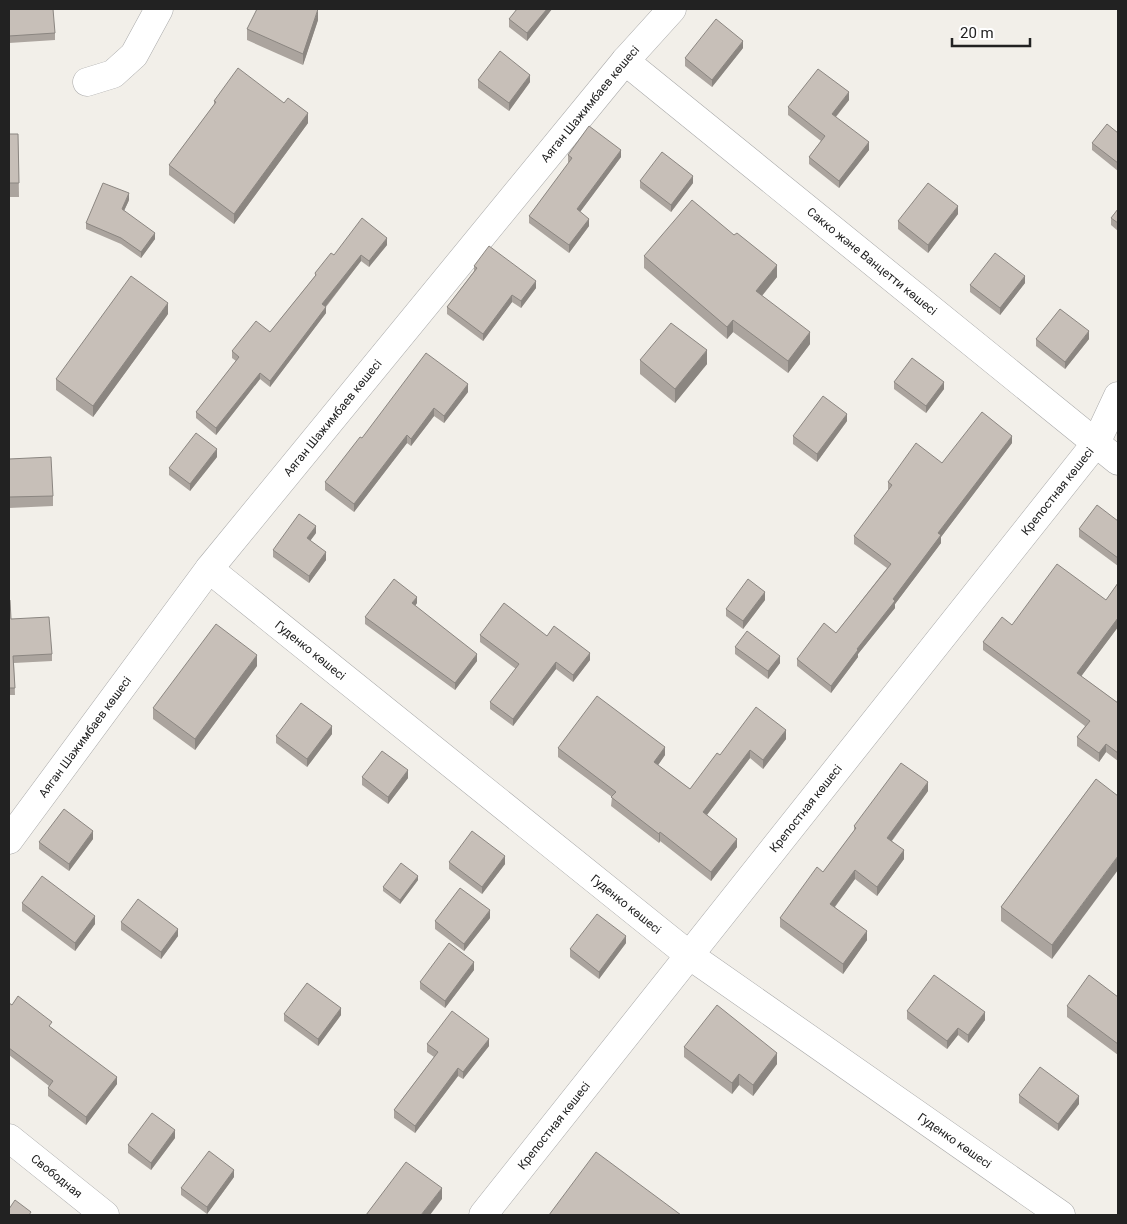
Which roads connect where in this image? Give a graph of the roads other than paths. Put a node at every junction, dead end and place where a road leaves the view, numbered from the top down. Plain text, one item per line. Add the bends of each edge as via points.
1 (159, 9) edge
2 (672, 9) edge
3 (624, 61) junction
4 (87, 82) dead end
5 (1118, 396) edge
6 (1096, 443) junction
7 (1118, 460) edge
8 (209, 569) junction
9 (9, 840) edge
10 (689, 955) junction
11 (9, 1138) edge
12 (105, 1215) edge
13 (483, 1215) edge
14 (1061, 1215) edge

1 - 4 street via 134,56 113,74
2 - 3 street, Аяган Шажимбаев көшесі
3 - 6 street, Сакко және Ванцетти көшесі
3 - 8 street, Аяган Шажимбаев көшесі
5 - 6 street, Крепостная көшесі
6 - 7 street, Сакко және Ванцетти көшесі
6 - 10 street, Крепостная көшесі
8 - 9 street, Аяган Шажимбаев көшесі
8 - 10 street, Гуденко көшесі
10 - 13 street, Крепостная көшесі
10 - 14 street, Гуденко көшесі
11 - 12 street, Свободная

